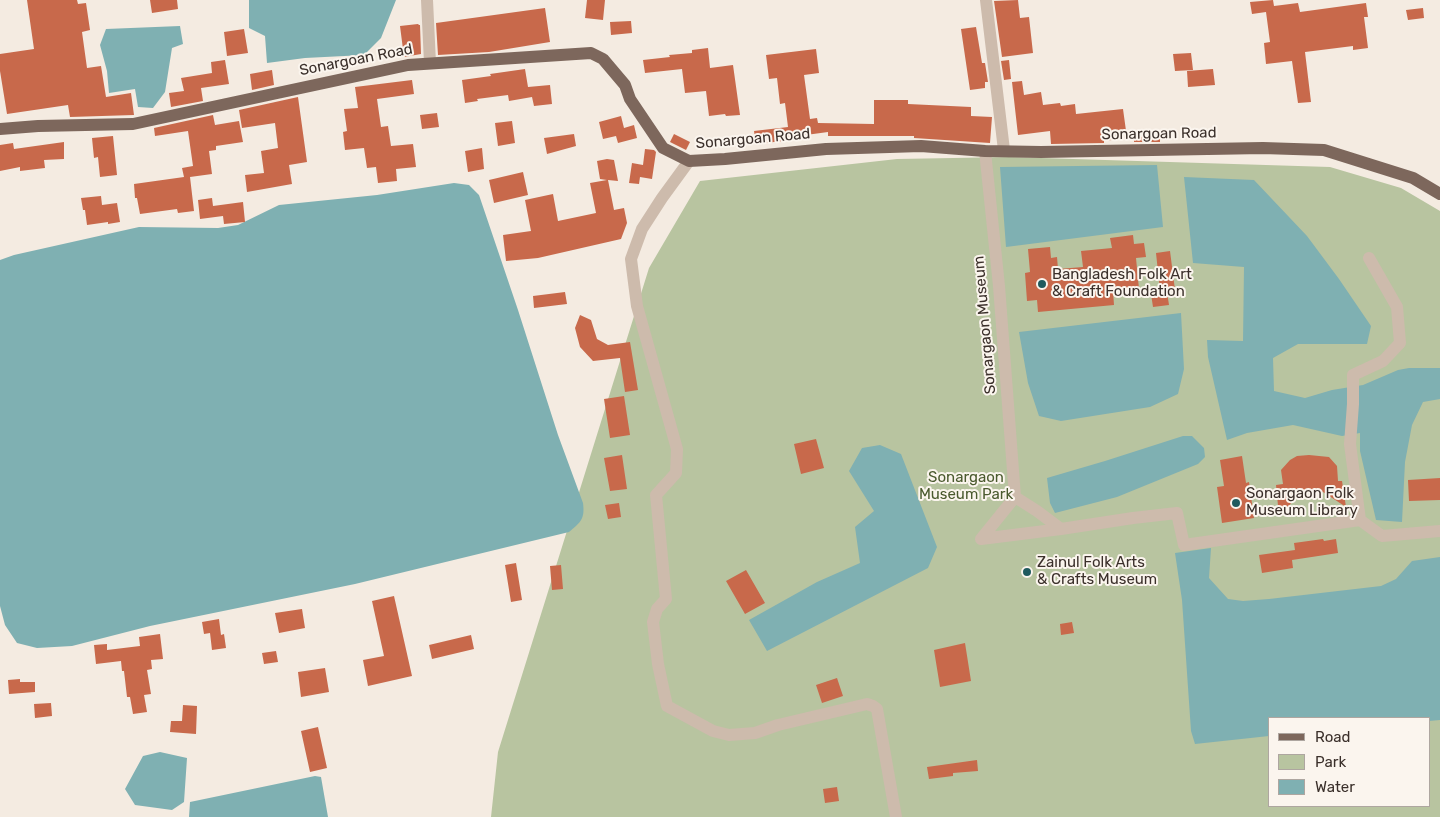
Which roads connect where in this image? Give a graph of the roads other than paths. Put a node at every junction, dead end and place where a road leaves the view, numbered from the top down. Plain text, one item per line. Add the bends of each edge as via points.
1 (427, 0) edge
2 (986, 0) edge
3 (430, 63) junction
4 (0, 129) edge
5 (1004, 150) junction
6 (985, 151) junction
7 (689, 161) junction
8 (1440, 194) edge
9 (1369, 258) dead end
10 (1015, 497) junction
11 (1360, 520) junction
12 (1061, 529) junction
13 (1440, 531) edge
14 (896, 817) edge

1 - 3 street
2 - 5 street
3 - 4 main road, Sonargoan Road via 133,124
3 - 7 main road, Sonargoan Road via 591,53 603,59 625,85 630,99 663,148
5 - 6 main road, Sonargoan Road
5 - 8 main road, Sonargoan Road via 1324,150 1413,178
6 - 7 main road, Sonargoan Road via 921,146 826,148
6 - 10 street, Sonargaon Museum
7 - 14 street via 642,229 631,259 637,306 677,449 676,473 656,494 666,599 652,622 667,706 713,731 729,735 755,733 866,704 873,706 877,709
9 - 11 street via 1397,307 1400,343 1383,361 1353,376 1350,444
10 - 12 street
10 - 12 street via 980,539
11 - 12 street via 1184,545 1177,513
11 - 13 street via 1382,536

